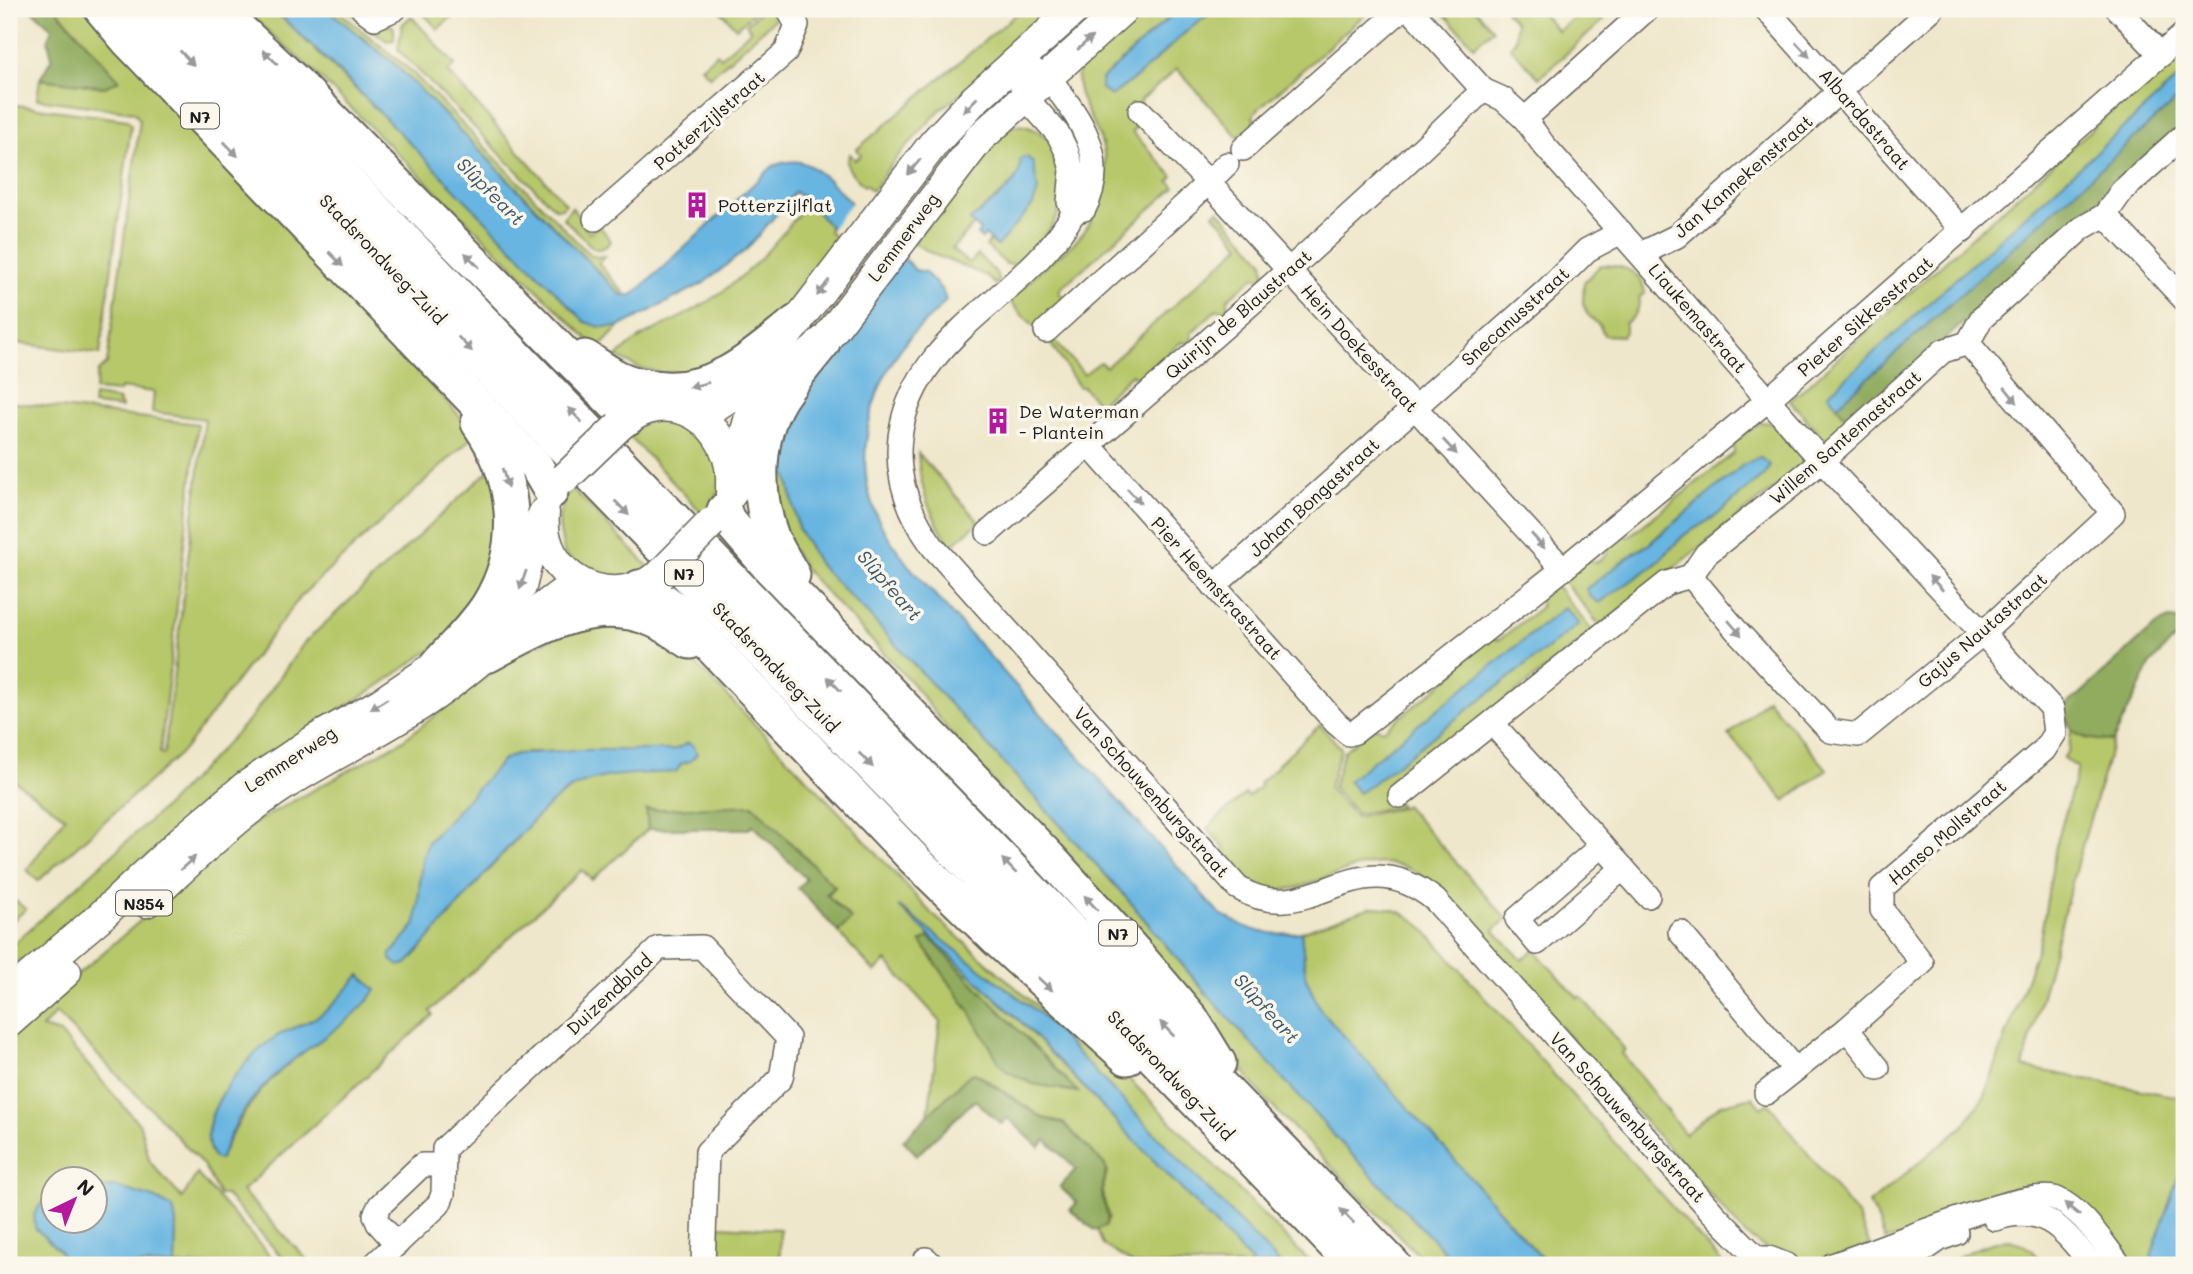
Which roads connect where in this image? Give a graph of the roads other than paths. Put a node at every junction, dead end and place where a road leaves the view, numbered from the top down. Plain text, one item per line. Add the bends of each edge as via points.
1 (101, 9) edge
2 (140, 9) edge
3 (182, 9) edge
4 (218, 9) edge
5 (363, 9) edge
6 (395, 9) edge
7 (788, 9) edge
8 (1075, 9) edge
9 (1123, 9) edge
10 (1402, 9) edge
11 (1410, 9) edge
12 (1647, 9) edge
13 (1766, 9) edge
14 (1932, 9) edge
15 (2118, 9) edge
16 (2184, 34) edge
17 (2161, 55) junction
18 (1015, 62) junction
19 (1048, 77) junction
20 (1483, 90) junction
21 (1839, 91) junction
22 (1025, 97) junction
23 (1140, 111) dead end
24 (1525, 119) junction
25 (2184, 135) edge
26 (1207, 181) junction
27 (1074, 212) junction
28 (2105, 215) junction
29 (595, 219) dead end
30 (1963, 231) junction
31 (1621, 232) junction
32 (1641, 254) junction
33 (1288, 270) junction
34 (2184, 299) edge
35 (796, 323) junction
36 (537, 326) junction
37 (1046, 331) dead end
38 (823, 342) junction
39 (1968, 343) junction
40 (448, 375) junction
41 (1769, 399) junction
42 (1414, 408) junction
43 (700, 416) junction
44 (623, 422) junction
45 (1089, 444) junction
46 (1822, 461) junction
47 (553, 495) junction
48 (722, 509) junction
49 (988, 533) dead end
50 (1563, 569) junction
51 (1691, 576) junction
52 (649, 582) junction
53 (577, 583) junction
54 (1214, 586) junction
55 (813, 610) junction
56 (1983, 633) junction
57 (489, 655) junction
58 (436, 666) junction
59 (755, 694) junction
60 (1492, 723) junction
61 (1345, 731) joint
62 (1400, 796) dead end
63 (1602, 845) junction
64 (1623, 868) junction
65 (1647, 897) dead end
66 (1680, 932) dead end
67 (9, 994) edge
68 (9, 1022) edge
69 (1847, 1028) junction
70 (1878, 1068) dead end
71 (1795, 1069) junction
72 (1766, 1093) dead end
73 (1239, 1125) junction
74 (443, 1165) junction
75 (397, 1244) junction
76 (1759, 1262) edge
77 (2089, 1264) edge
78 (2117, 1264) edge
79 (374, 1265) edge
80 (703, 1265) edge
81 (1354, 1265) edge
82 (1394, 1265) edge
83 (1787, 1265) edge
84 (1832, 1265) edge
85 (1890, 1265) edge

1 -> 40 highway, N7
2 -> 73 highway, Stadsrondweg-Zuid / N7
73 -> 3 highway, Stadsrondweg-Zuid / N7
36 -> 4 highway via 298,83
5 - 6 street via 375,18
7 - 29 street, Potterzijlstraat via 797,25 786,52
8 - 18 main road, Lemmerweg
19 -> 9 main road, Lemmerweg
10 - 26 street
11 - 20 street, Liaukemastraat
12 - 24 street
13 -> 21 street, Albardastraat
14 - 21 street, Jan Kannekenstraat
15 - 17 street
16 - 17 street, Pieter Sikkesstraat
17 - 30 street, Pieter Sikkesstraat
18 - 19 street, Van Schouwenburgstraat
18 - 22 street
18 -> 35 main road, Lemmerweg via 933,142
19 - 22 main road, Lemmerweg
19 - 27 street, Van Schouwenburgstraat via 1077,115 1093,154 1091,194 1084,209
20 - 24 street, Liaukemastraat via 1503,99
20 - 33 street, Quirijn de Blaustraat
21 - 30 street, Albardastraat
21 - 32 street, Jan Kannekenstraat via 1677,236
22 - 27 street via 1063,143 1072,170 1069,202
22 - 38 main road, Lemmerweg via 980,138
23 - 26 street, Hein Doekesstraat
24 - 31 street, Liaukemastraat
25 - 28 street via 2122,191
26 - 33 street, Hein Doekesstraat
26 - 37 street
27 - 76 street, Van Schouwenburgstraat via 1051,246 939,351 918,380 904,415 899,460 904,491 921,530 1238,887 1253,897 1280,902 1355,879 1383,876 1423,891
28 - 34 street
28 - 39 street via 2081,228 1982,319
30 - 41 street, Pieter Sikkesstraat
31 - 32 street, Liaukemastraat
31 - 42 street, Snecanusstraat via 1587,250
32 - 41 street, Liaukemastraat
33 - 42 street, Hein Doekesstraat
33 - 45 street, Quirijn de Blaustraat
35 -> 36 highway via 731,373 693,387 671,388 644,386 615,376
35 - 43 main road, Lemmerweg via 734,394
36 - 44 highway
38 - 48 main road, Lemmerweg via 756,404 746,431 742,470
38 - 55 highway, N7 via 776,407 764,444 761,474 773,539
39 - 46 street, Willem Santemastraat via 1943,351
39 -> 56 street, Gajus Nautastraat via 2113,513
40 - 47 highway, N7 via 536,466
40 -> 58 highway, N7 via 500,463 510,495 512,530 505,566 487,606
41 - 46 street, Liaukemastraat
41 - 50 street, Pieter Sikkesstraat
42 -> 50 street, Hein Doekesstraat
42 - 54 street, Johan Bongastraat
43 - 44 main road, N354 via 667,407 650,409
43 - 48 main road via 728,454 732,470
44 - 47 main road, N354, bridge
45 - 49 street, Quirijn de Blaustraat
45 -> 54 street, Pier Heemstrastraat
46 - 51 street, Willem Santemastraat via 1706,554
56 -> 46 street, Liaukemastraat
47 - 53 main road via 548,548
47 -> 58 main road, Lemmerweg / N354 via 514,599 494,622
48 - 52 main road, bridge
48 - 55 highway, N7 via 767,565
50 - 61 street, Pieter Sikkesstraat via 1355,732
51 -> 56 street, Gajus Nautastraat via 1829,731 1858,735
51 - 60 street, Willem Santemastraat via 1667,583
52 - 53 main road via 622,591
52 - 59 highway, N7 via 651,591 673,607
53 - 57 main road, Lemmerweg / N354
54 - 61 street, Pier Heemstrastraat
73 -> 55 highway, N7 via 1192,1019 1049,857
56 - 69 street, Hanso Mollstraat via 2052,708 2055,733 2044,750 1882,888 1882,910 1922,964
57 - 59 highway, N7 via 562,619 624,612 667,627
68 -> 57 main road, Lemmerweg / N354 via 257,805 402,717
58 -> 67 main road, Lemmerweg / N354 via 245,787
59 -> 73 highway, N7 via 914,859 1120,1053
60 - 62 street, Willem Santemastraat
60 - 63 street
63 - 64 street
63 - 64 street via 1517,919 1537,943
64 - 65 street
66 - 71 street
69 - 70 street
69 - 71 street, Hanso Mollstraat
71 - 72 street, Hanso Mollstraat
73 - 81 highway, Stadsrondweg-Zuid / N7
82 -> 73 highway, Stadsrondweg-Zuid / N7
74 - 75 street, Duizendblad via 439,1204
74 - 75 street via 422,1165 380,1205 378,1223
74 - 80 street, Duizendblad via 444,1149 659,948 702,947 788,1038 781,1078 707,1152
75 - 79 street, Duizendblad
76 - 83 street, Van Schouwenburgstraat via 1769,1258
77 - 78 street
77 - 85 street via 2058,1225 2024,1214 1960,1231
78 -> 84 street via 2074,1209 2044,1196 1976,1212

